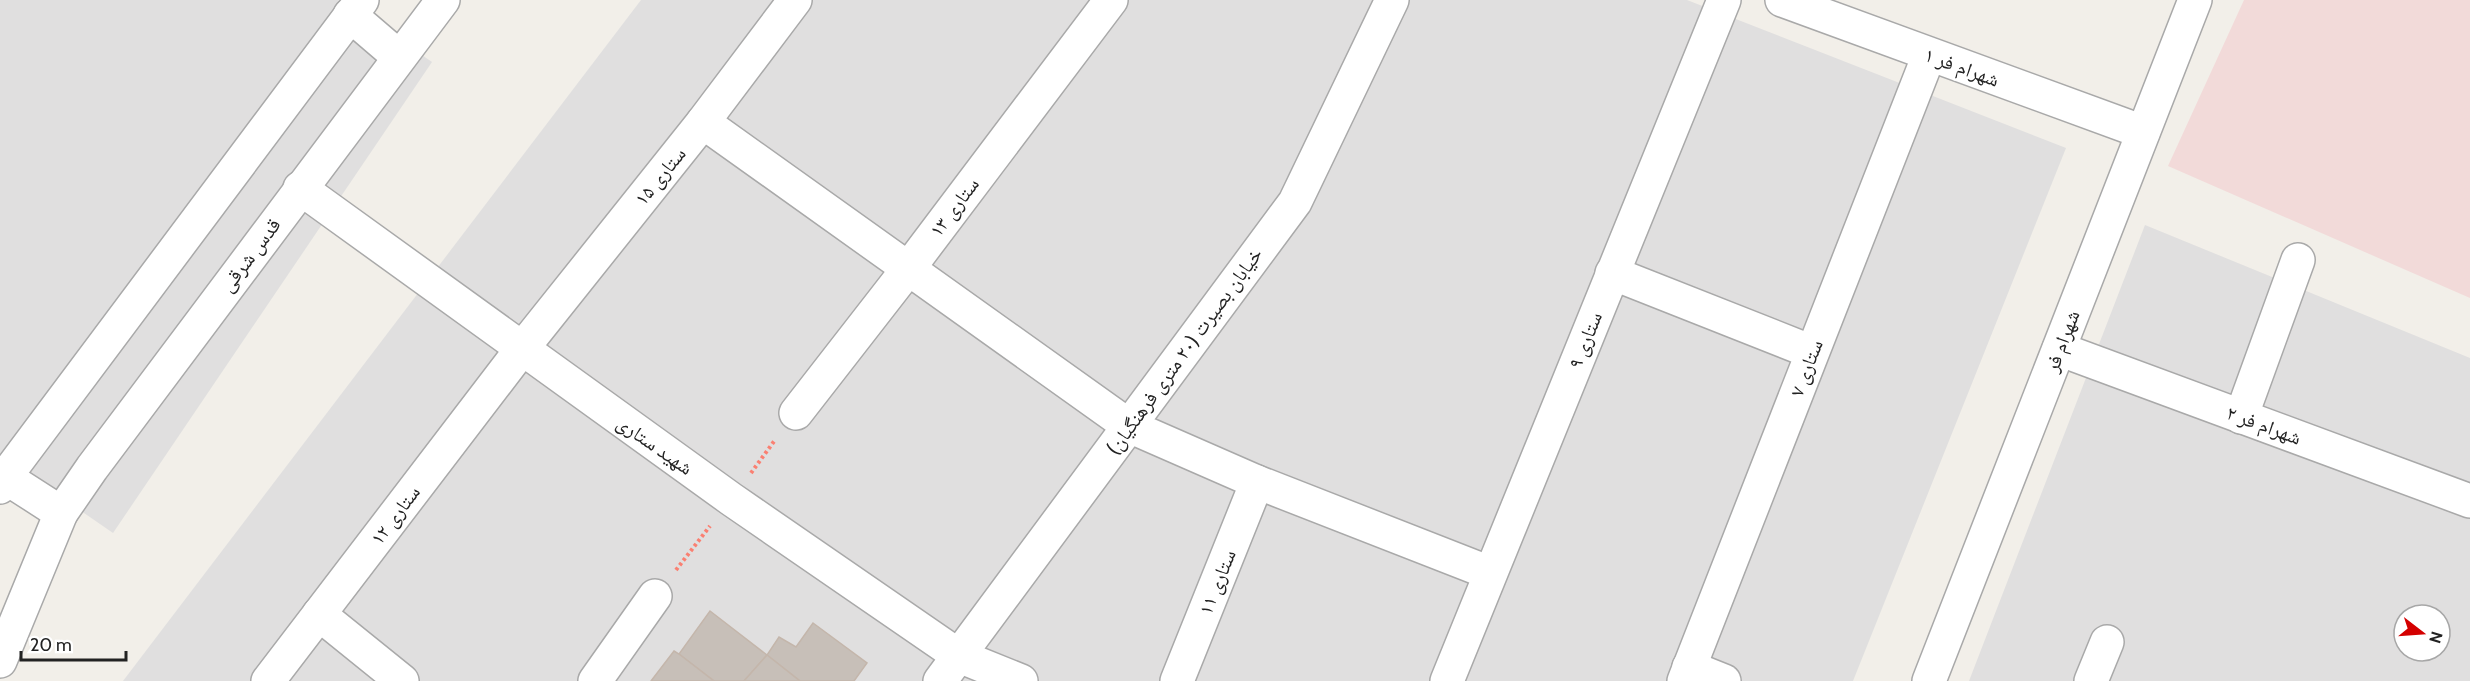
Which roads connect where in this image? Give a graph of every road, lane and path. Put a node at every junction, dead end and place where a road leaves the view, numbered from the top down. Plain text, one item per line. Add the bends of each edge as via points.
1 (443, 0) edge
2 (795, 0) edge
3 (1111, 0) edge
4 (1392, 0) edge
5 (1724, 0) edge
6 (1782, 0) edge
7 (2195, 0) edge
8 (356, 7) edge
9 (1929, 55) junction
10 (399, 57) junction
11 (703, 122) junction
12 (2143, 132) junction
13 (300, 188) junction
14 (2298, 260) dead end
15 (908, 268) junction
16 (1612, 273) junction
17 (2059, 349) junction
18 (521, 350) junction
19 (1812, 352) junction
20 (796, 413) dead end
21 (2241, 417) junction
22 (1129, 426) junction
23 (2, 479) edge
24 (1257, 482) junction
25 (2470, 501) edge
26 (61, 513) junction
27 (1490, 573) junction
28 (656, 596) dead end
29 (319, 614) junction
30 (2107, 642) dead end
31 (0, 661) edge
32 (949, 668) edge
33 (1687, 674) edge
34 (268, 681) edge
35 (402, 681) edge
36 (595, 681) edge
37 (1021, 681) edge
38 (1177, 681) edge
39 (1447, 681) edge
40 (1724, 681) edge
41 (1929, 681) edge
42 (2091, 681) edge

1 - 10 street, قدس شرقی
2 - 11 street, ستاری ۱۵
3 - 15 street, ستاری ۱۳
4 - 22 street, خیابان بصیرت (۲۰ متری فرهنگیان) via 1294,202
5 - 16 street, ستاری ۹
6 - 9 street, شهرام فر ۱
7 - 12 street, شهرام فر
8 - 10 street
8 - 23 street
9 - 12 street, شهرام فر ۱
9 - 19 street, ستاری ۷
10 - 13 street, قدس شرقی
11 - 15 street
11 - 18 street, ستاری ۱۵
12 - 17 street, شهرام فر
13 - 18 street, شهید ستاری
13 - 26 street, قدس شرقی
14 - 21 street
15 - 20 street, ستاری ۱۳
15 - 22 street
16 - 19 street
16 - 27 street, ستاری ۹
17 - 21 street, شهرام فر ۲
17 - 41 street, شهرام فر
18 - 29 street, ستاری ۱۲
18 - 32 street, شهید ستاری via 731,499
19 - 33 street, ستاری ۷
21 - 25 street, شهرام فر ۲
22 - 24 street
22 - 32 street, خیابان بصیرت (۲۰ متری فرهنگیان)
23 - 26 street
24 - 27 street
24 - 38 street, ستاری ۱۱
26 - 31 street, قدس شرقی
27 - 39 street, ستاری ۹
28 - 36 street
29 - 34 street, ستاری ۱۲
29 - 35 street
30 - 42 street
32 - 37 street, شهید ستاری
33 - 40 street

